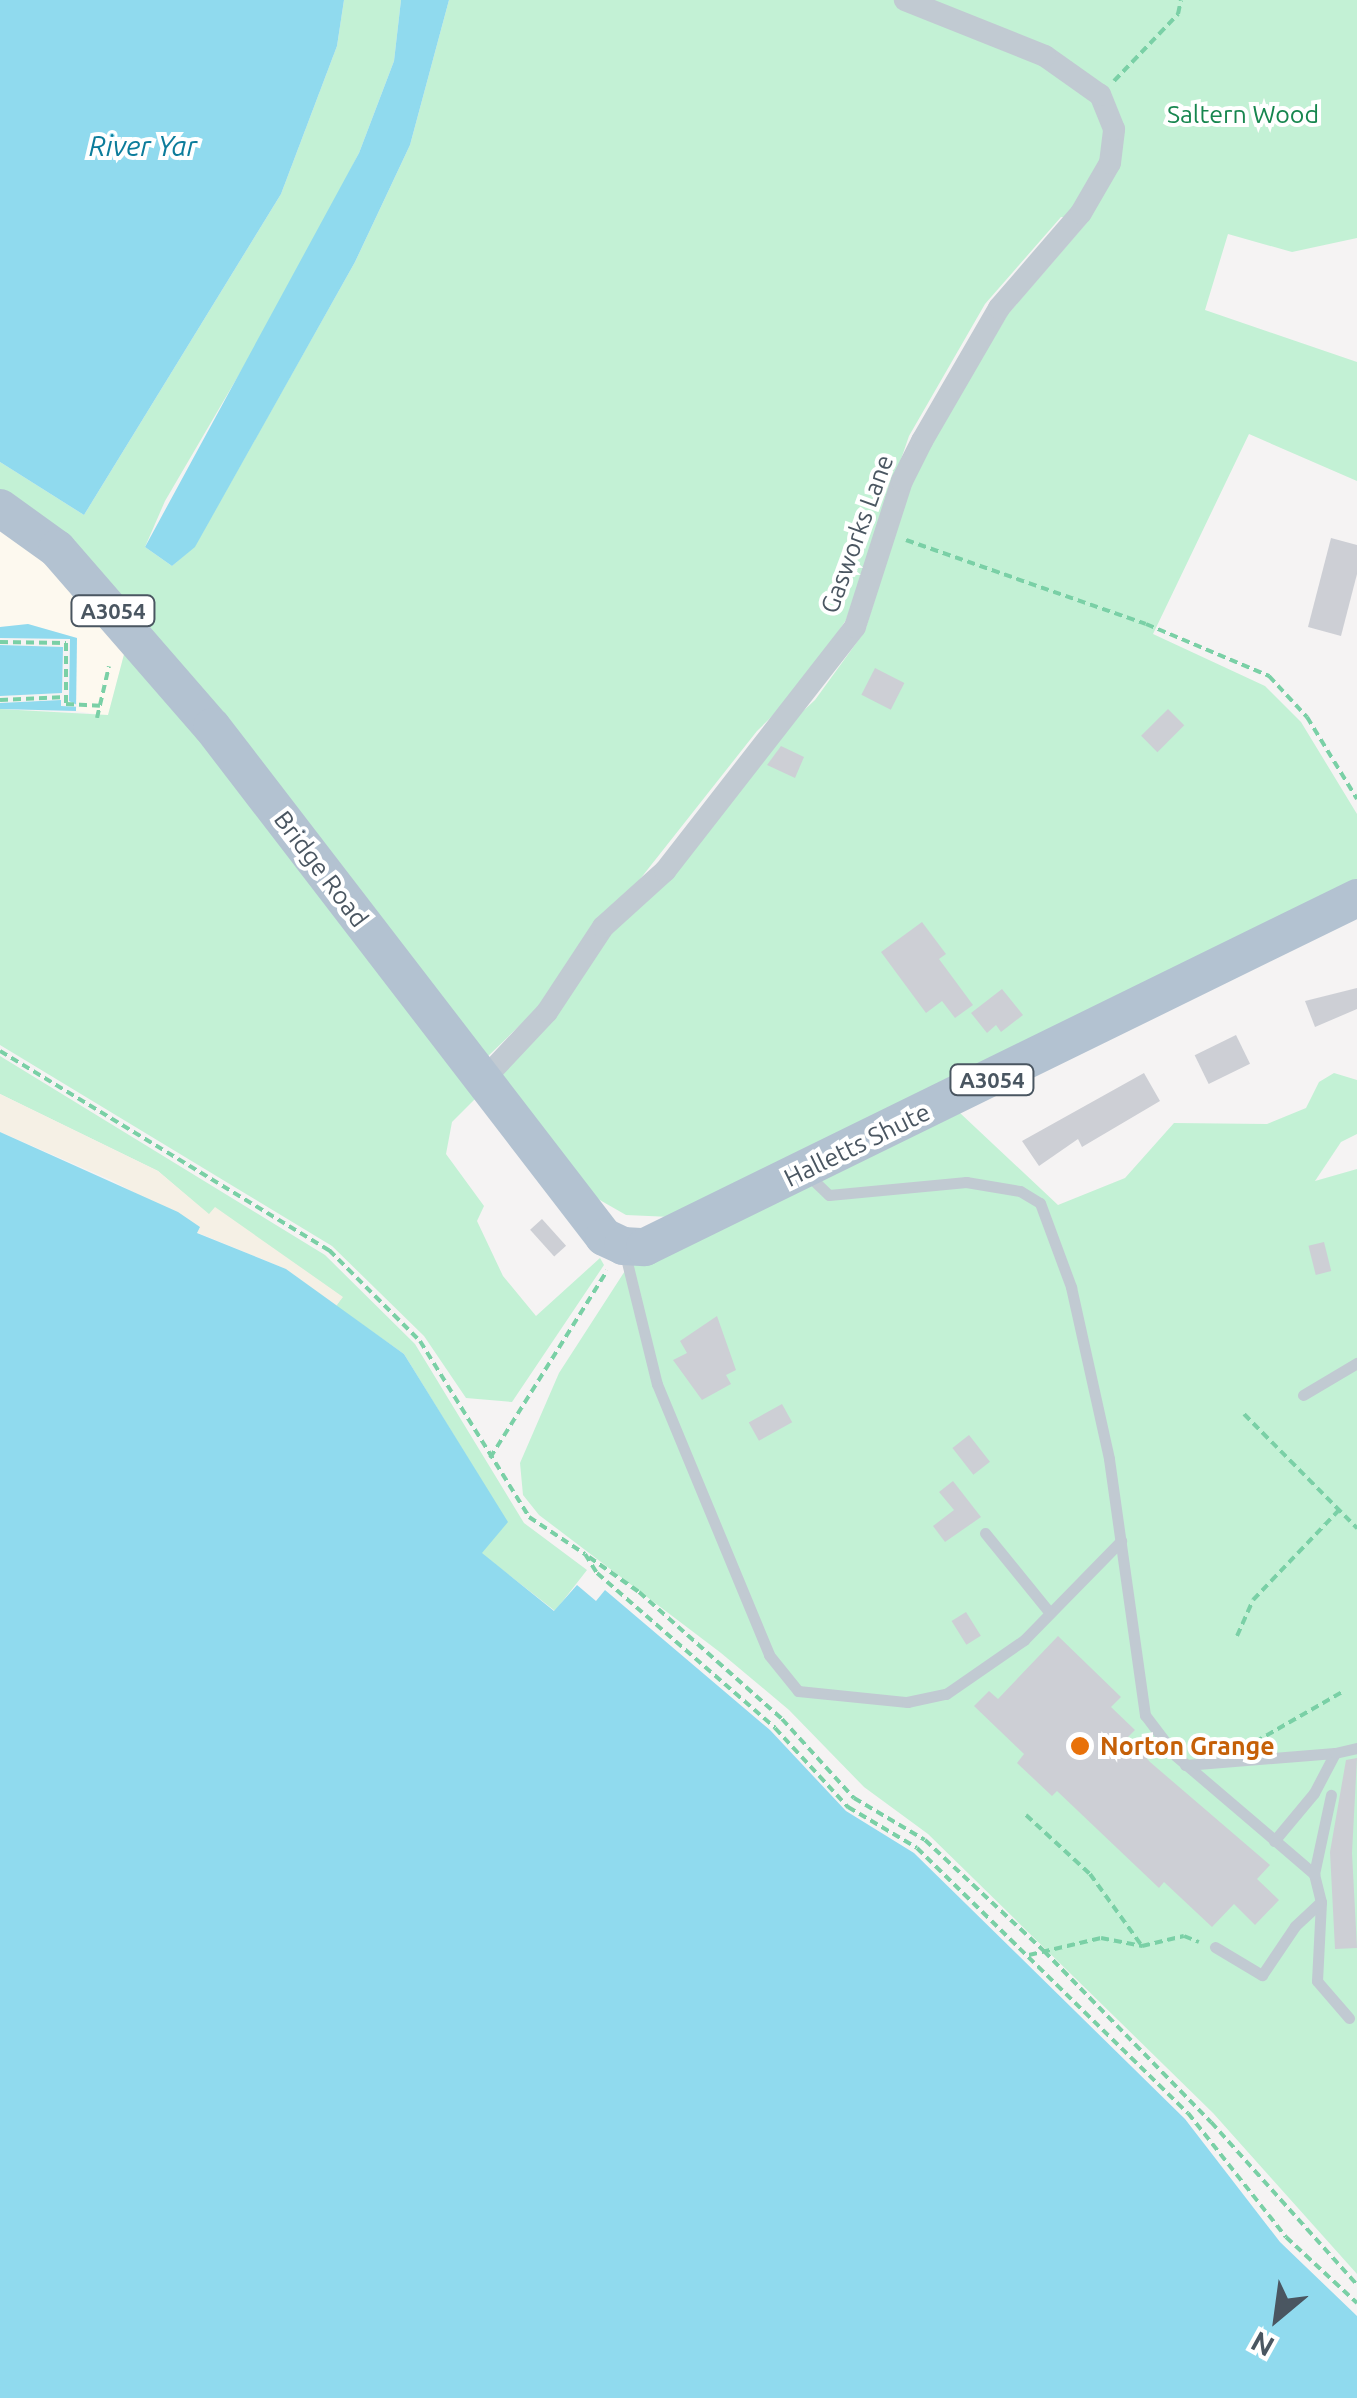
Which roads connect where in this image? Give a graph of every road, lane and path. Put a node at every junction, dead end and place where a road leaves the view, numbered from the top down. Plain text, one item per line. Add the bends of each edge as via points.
1 (905, 0) edge
2 (1181, 0) edge
3 (1100, 95) junction
4 (0, 508) edge
5 (888, 534) junction
6 (0, 642) edge
7 (109, 666) dead end
8 (66, 697) junction
9 (0, 700) edge
10 (100, 706) junction
11 (97, 718) dead end
12 (1357, 799) edge
13 (1357, 898) edge
14 (0, 1051) edge
15 (483, 1080) junction
16 (803, 1171) junction
17 (623, 1246) junction
18 (1357, 1363) edge
19 (1303, 1395) dead end
20 (1244, 1414) dead end
21 (490, 1458) junction
22 (1339, 1510) junction
23 (1357, 1528) edge
24 (985, 1533) dead end
25 (1121, 1541) junction
26 (585, 1554) junction
27 (1050, 1613) junction
28 (1238, 1636) dead end
29 (1342, 1692) dead end
30 (1357, 1748) edge
31 (1334, 1753) junction
32 (1220, 1762) junction
33 (1185, 1765) junction
34 (1331, 1795) dead end
35 (1026, 1815) dead end
36 (1274, 1841) junction
37 (1314, 1874) junction
38 (1322, 1902) junction
39 (1142, 1946) junction
40 (1215, 1947) joint
41 (1044, 1951) junction
42 (1029, 1955) junction
43 (1349, 2018) dead end
44 (1124, 2032) junction
45 (1116, 2041) junction
46 (1357, 2285) edge
47 (1357, 2303) edge

1 - 3 street via 1045,56
2 - 3 path via 1178,14
3 - 5 street, Gasworks Lane via 1114,129 1110,163 1082,213 999,308 968,359 902,481
4 - 15 main road, Bridge Road / A3054 via 56,550 212,727
5 - 12 path via 1146,624 1269,676 1307,717
5 - 15 street, Gasworks Lane via 855,627 808,694 665,871 603,927 547,1012
6 - 8 path via 66,643
7 - 10 path
8 - 9 path
8 - 10 path via 66,704
10 - 11 path
13 - 16 main road, Halletts Shute / A3054
14 - 21 path via 329,1250 420,1340
15 - 17 main road, Bridge Road / A3054 via 604,1237
16 - 17 main road, Halletts Shute / A3054 via 645,1247
16 - 25 lane via 829,1194 966,1182 1020,1191 1040,1203 1078,1315
17 - 21 path
17 - 27 lane via 657,1384 770,1654 798,1691 907,1702 946,1694 1024,1640
18 - 19 lane
20 - 22 path
21 - 26 path via 529,1517
22 - 23 path
22 - 28 path via 1253,1600
24 - 27 lane
25 - 27 lane
25 - 33 lane via 1145,1715
26 - 41 path via 639,1592 782,1719 854,1798 924,1840
26 - 42 path via 597,1573 775,1728 848,1807 917,1848
29 - 32 path
30 - 31 lane
31 - 32 lane
31 - 36 lane via 1314,1794
32 - 33 lane
33 - 36 lane
34 - 37 lane
35 - 39 path via 1090,1874
36 - 37 lane
37 - 38 lane
38 - 40 lane via 1295,1926 1262,1976
38 - 43 lane via 1317,1981
39 - 40 path via 1184,1936
39 - 41 path via 1101,1938
41 - 42 path
41 - 44 path
42 - 45 path
44 - 45 path
44 - 46 path
45 - 47 path via 1188,2113 1286,2237

